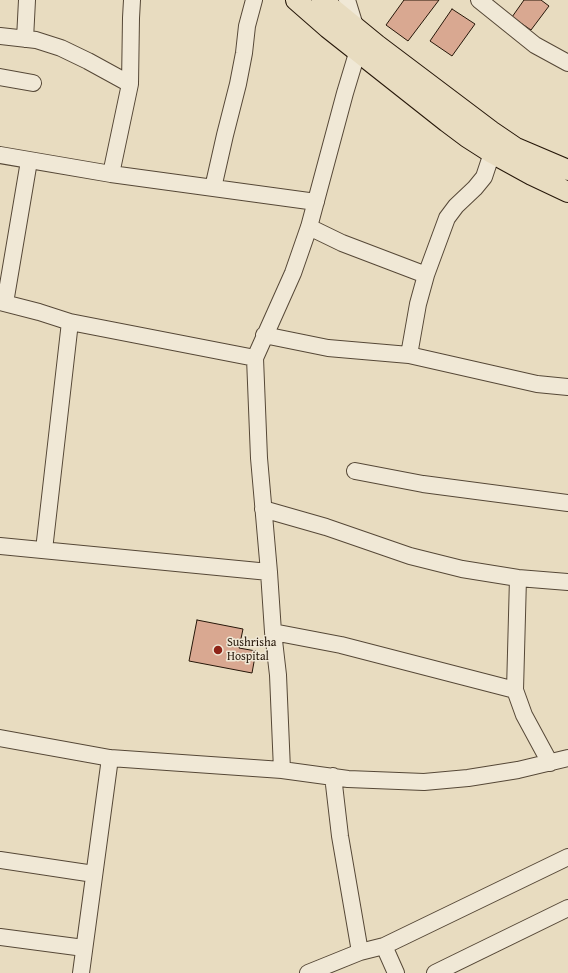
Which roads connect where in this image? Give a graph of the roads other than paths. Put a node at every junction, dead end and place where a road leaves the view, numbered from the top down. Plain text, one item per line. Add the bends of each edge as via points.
1 (27, 0) edge
2 (132, 0) edge
3 (254, 0) edge
4 (296, 0) edge
5 (322, 0) edge
6 (347, 0) edge
7 (479, 0) edge
8 (0, 36) edge
9 (359, 37) junction
10 (25, 39) junction
11 (568, 63) edge
12 (0, 77) edge
13 (33, 83) dead end
14 (130, 84) junction
15 (492, 153) junction
16 (0, 155) edge
17 (29, 161) junction
18 (568, 170) edge
19 (111, 174) junction
20 (213, 188) junction
21 (568, 192) edge
22 (316, 202) junction
23 (309, 227) junction
24 (426, 275) junction
25 (2, 303) edge
26 (70, 322) junction
27 (264, 335) junction
28 (409, 355) junction
29 (255, 358) junction
30 (568, 388) edge
31 (355, 471) dead end
32 (568, 503) edge
33 (263, 509) junction
34 (0, 546) edge
35 (44, 550) junction
36 (269, 572) junction
37 (518, 578) junction
38 (568, 582) edge
39 (273, 632) junction
40 (515, 690) junction
41 (0, 738) edge
42 (110, 758) junction
43 (568, 758) edge
44 (550, 763) junction
45 (282, 770) junction
46 (333, 776) junction
47 (568, 858) edge
48 (0, 860) edge
49 (94, 874) junction
50 (568, 908) edge
51 (0, 937) edge
52 (384, 946) junction
53 (84, 948) junction
54 (360, 952) junction
55 (81, 973) edge
56 (308, 973) edge
57 (396, 973) edge
58 (435, 973) edge

1 - 10 street
2 - 14 street
3 - 20 street via 247,26 238,84
4 - 9 main road via 322,23
5 - 9 main road
6 - 9 street
7 - 11 street via 535,45
8 - 10 street
9 - 15 main road via 447,122
9 - 18 main road via 516,148
9 - 22 street
10 - 14 street via 61,48
12 - 13 street
14 - 19 street
15 - 21 main road
15 - 24 street via 484,177 447,218
16 - 17 street
17 - 19 street
17 - 25 street
19 - 20 street
20 - 22 street
22 - 23 street
23 - 24 street via 342,243
23 - 27 street via 293,273
24 - 28 street
25 - 26 street
26 - 29 street
26 - 35 street
27 - 28 street via 328,348
27 - 29 street
28 - 30 street via 537,384
29 - 33 street
31 - 32 street via 423,484
33 - 36 street
33 - 37 street via 410,556 462,569
34 - 35 street
35 - 36 street
36 - 39 street
37 - 38 street
37 - 40 street
39 - 40 street via 341,645
39 - 45 street via 278,675
40 - 44 street via 524,715
41 - 42 street
42 - 45 street
42 - 49 street
43 - 44 street
44 - 46 street via 468,778 424,782 348,779
45 - 46 street
46 - 54 street via 340,836
47 - 52 street
48 - 49 street
49 - 53 street
50 - 58 street
51 - 53 street
52 - 54 street
52 - 57 street
53 - 55 street
54 - 56 street

